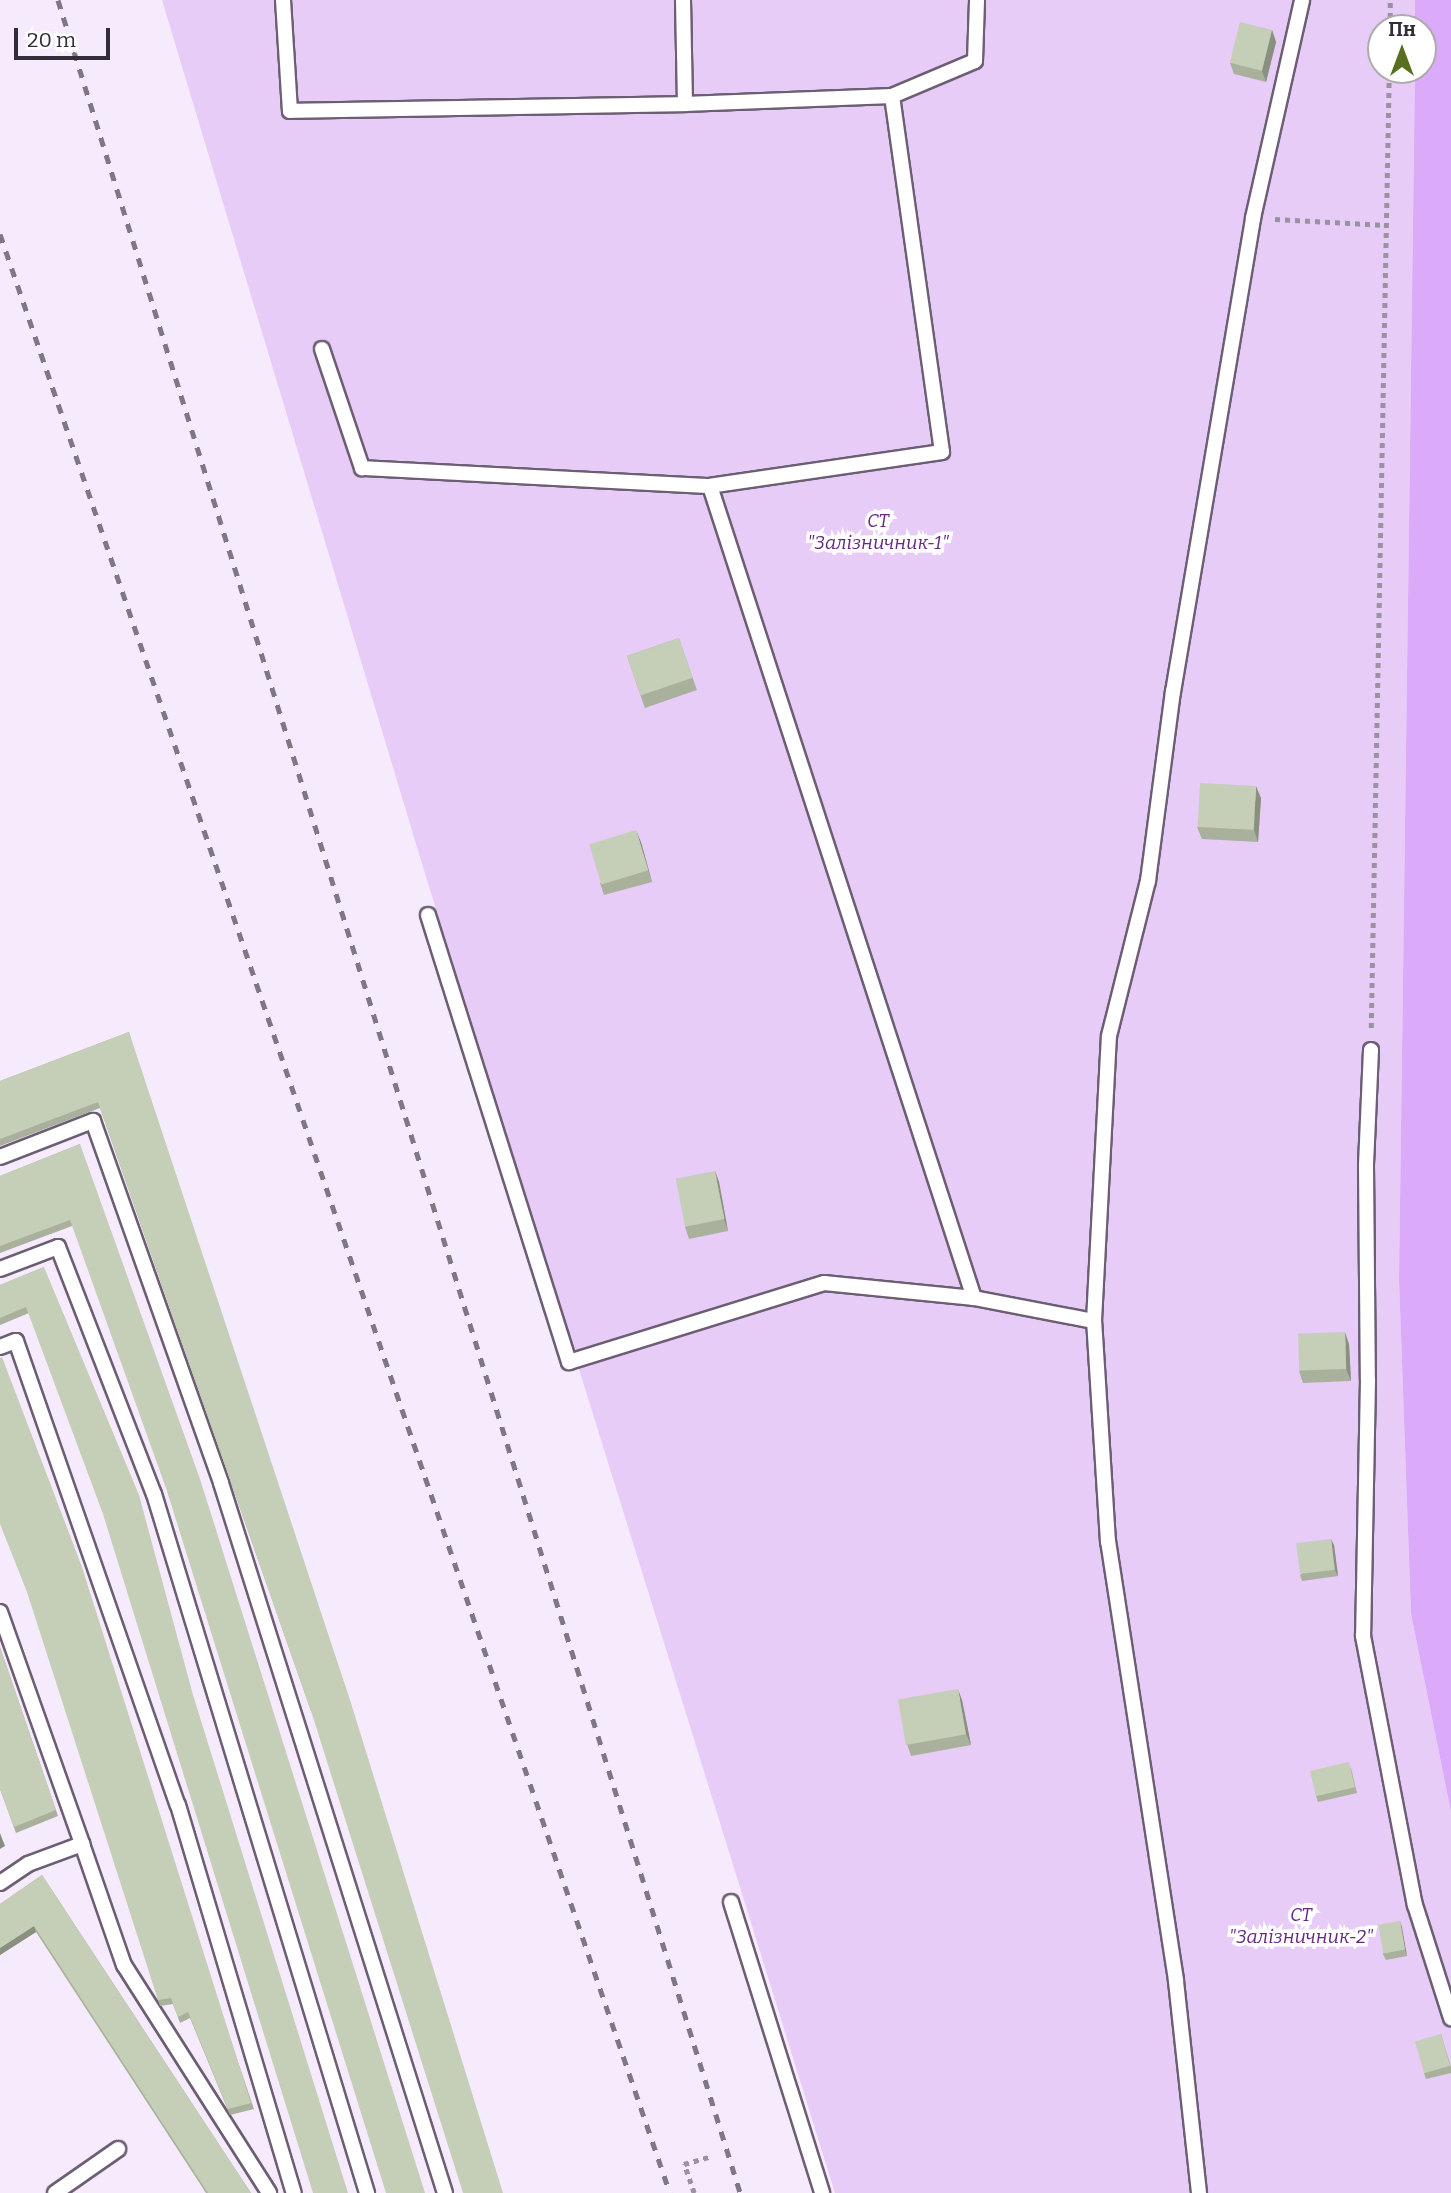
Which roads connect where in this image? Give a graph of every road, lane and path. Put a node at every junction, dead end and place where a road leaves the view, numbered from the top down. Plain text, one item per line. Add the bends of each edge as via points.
1 (283, 0) edge
2 (684, 0) edge
3 (977, 0) edge
4 (1303, 0) edge
5 (1389, 84) edge
6 (892, 96) junction
7 (685, 104) junction
8 (1253, 218) junction
9 (1386, 225) junction
10 (322, 349) dead end
11 (710, 485) junction
12 (428, 915) dead end
13 (1371, 1050) joint
14 (0, 1157) edge
15 (0, 1269) edge
16 (974, 1298) junction
17 (1094, 1321) junction
18 (0, 1347) edge
19 (0, 1612) edge
20 (82, 1844) junction
21 (0, 1883) edge
22 (731, 1902) dead end
23 (1451, 2018) edge
24 (118, 2148) dead end
25 (709, 2157) dead end
26 (55, 2193) edge
27 (268, 2193) edge
28 (294, 2193) edge
29 (367, 2193) edge
30 (444, 2193) edge
31 (694, 2193) edge
32 (822, 2193) edge
33 (1199, 2193) edge

1 - 7 lane via 290,111
2 - 7 lane
3 - 6 lane via 975,61
4 - 8 lane
5 - 9 path
6 - 7 lane
6 - 11 lane via 942,452
8 - 9 path
8 - 17 lane via 1173,692 1148,881 1109,1036
9 - 13 path
10 - 11 lane via 362,468
11 - 16 lane
12 - 16 lane via 569,1362 824,1283
13 - 23 lane via 1363,1636 1415,1905
14 - 30 lane via 93,1121 221,1483
15 - 29 lane via 58,1247 154,1494
16 - 17 lane
17 - 33 lane via 1108,1542 1176,1980
18 - 28 lane via 16,1341 178,1805
19 - 20 lane
20 - 21 lane via 28,1864
20 - 27 lane via 124,1965
22 - 32 lane
24 - 26 lane
25 - 31 path via 684,2164

